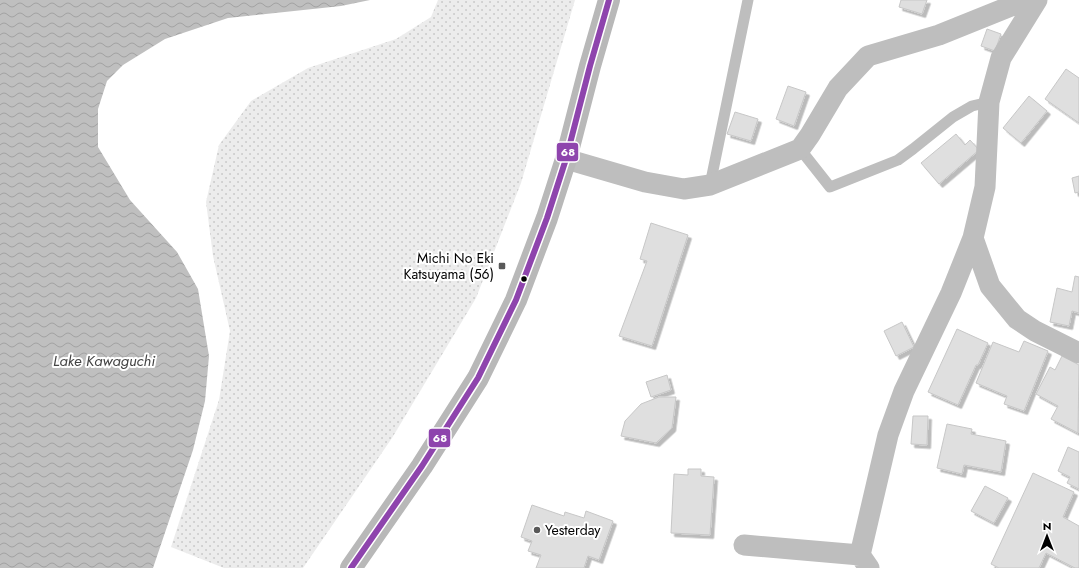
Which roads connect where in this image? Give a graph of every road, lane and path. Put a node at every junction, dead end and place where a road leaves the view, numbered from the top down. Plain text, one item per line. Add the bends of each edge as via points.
1 (609, 0) edge
2 (748, 0) edge
3 (1026, 0) edge
4 (1037, 0) edge
5 (989, 102) junction
6 (800, 149) junction
7 (566, 159) junction
8 (710, 185) junction
9 (973, 238) junction
10 (1079, 353) edge
11 (744, 545) dead end
12 (864, 562) edge
13 (351, 568) edge

1 - 7 main road
2 - 8 lane
3 - 6 street via 939,35 868,56 838,88
4 - 5 street via 1001,58
5 - 6 lane via 972,106 954,117 898,160 830,187
5 - 9 street via 985,187
6 - 8 street
7 - 8 street via 646,182 684,189
7 - 13 main road via 516,300 478,378 422,466
9 - 10 street via 990,286 1016,320
9 - 12 street via 951,292 904,391 888,435
11 - 12 street

